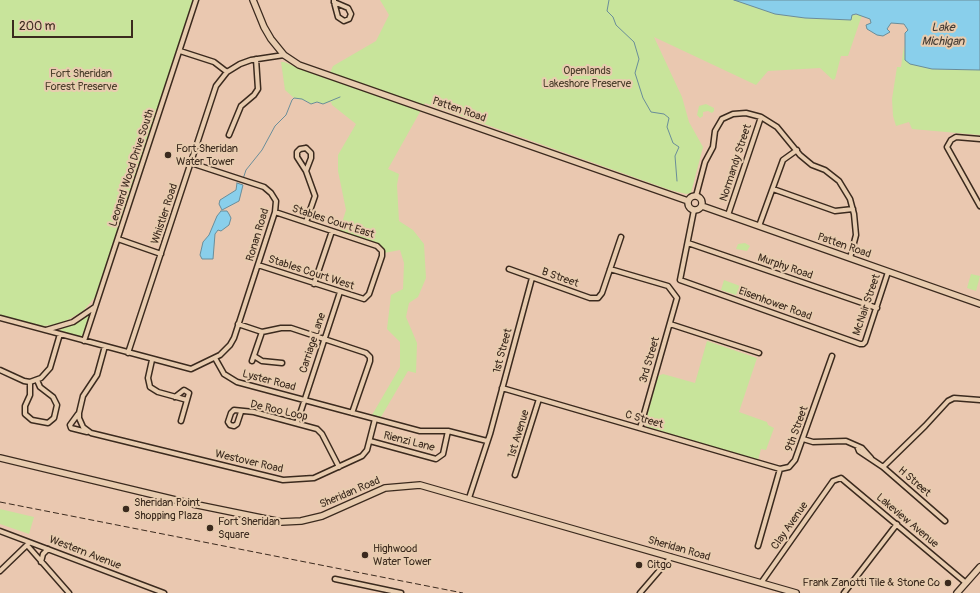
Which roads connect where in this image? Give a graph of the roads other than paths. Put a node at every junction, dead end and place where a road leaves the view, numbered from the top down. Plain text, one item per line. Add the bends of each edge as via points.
1 (196, 0) edge
2 (253, 0) edge
3 (334, 1) edge
4 (180, 51) junction
5 (284, 55) junction
6 (256, 59) junction
7 (227, 72) junction
8 (761, 116) junction
9 (229, 135) dead end
10 (980, 139) edge
11 (797, 150) junction
12 (191, 163) junction
13 (306, 171) junction
14 (772, 189) junction
15 (696, 196) junction
16 (688, 201) junction
17 (702, 206) junction
18 (980, 206) edge
19 (853, 209) junction
20 (694, 210) junction
21 (275, 212) junction
22 (728, 215) junction
23 (306, 222) junction
24 (759, 226) junction
25 (332, 231) junction
26 (621, 237) dead end
27 (118, 239) junction
28 (688, 243) junction
29 (161, 254) junction
30 (850, 258) junction
31 (258, 266) junction
32 (509, 269) dead end
33 (610, 269) junction
34 (888, 272) junction
35 (532, 278) junction
36 (314, 284) junction
37 (340, 292) junction
38 (358, 298) joint
39 (980, 304) edge
40 (95, 306) junction
41 (877, 308) junction
42 (0, 318) edge
43 (238, 324) junction
44 (670, 324) junction
45 (43, 330) junction
46 (262, 332) junction
47 (60, 334) junction
48 (324, 339) junction
49 (84, 341) junction
50 (863, 344) joint
51 (105, 346) junction
52 (128, 353) junction
53 (759, 353) dead end
54 (832, 356) dead end
55 (215, 358) junction
56 (152, 360) junction
57 (282, 363) dead end
58 (0, 370) edge
59 (37, 380) junction
60 (30, 382) junction
61 (502, 388) junction
62 (175, 396) junction
63 (539, 398) junction
64 (187, 400) junction
65 (304, 400) junction
66 (980, 400) edge
67 (241, 412) dead end
68 (79, 413) junction
69 (352, 413) junction
70 (375, 419) junction
71 (181, 421) dead end
72 (297, 423) junction
73 (640, 428) junction
74 (448, 431) junction
75 (91, 433) junction
76 (804, 439) junction
77 (370, 441) junction
78 (487, 441) junction
79 (0, 458) edge
80 (338, 467) junction
81 (883, 467) junction
82 (780, 469) junction
83 (515, 475) dead end
84 (834, 480) joint
85 (469, 498) junction
86 (945, 521) dead end
87 (897, 524) junction
88 (0, 531) edge
89 (28, 544) junction
90 (758, 546) dead end
91 (48, 549) junction
92 (671, 557) junction
93 (41, 562) junction
94 (980, 567) edge
95 (0, 571) edge
96 (335, 579) dead end
97 (761, 583) junction
98 (966, 583) junction
99 (69, 593) edge
100 (164, 593) edge
101 (401, 593) edge
102 (640, 593) edge
103 (796, 593) edge
104 (844, 593) edge
105 (957, 593) edge

1 - 4 street, Leonard Wood Drive South
2 - 5 main road, Patten Road via 264,27
3 - 3 street via 338,17 344,21 349,19 351,14 348,8
4 - 7 street via 214,62
4 - 27 street, Leonard Wood Drive South
5 - 6 street, Whistler Road
5 - 16 main road, Patten Road via 299,65
6 - 7 street, Whistler Road
6 - 9 street via 258,89 241,106
7 - 12 street, Whistler Road via 216,86
8 - 11 street via 777,127
8 - 15 street via 746,113 733,114 722,119 715,131 714,147 705,162
8 - 22 street, Normandy Street
10 - 18 street via 959,136 948,144 948,149
11 - 14 street via 783,160
11 - 19 street via 812,165 825,170 839,181
12 - 21 street, Ronan Road via 264,188 276,201
12 - 29 street, Whistler Road
13 - 13 street via 311,152 304,148 297,152 297,157
13 - 23 street via 315,196
14 - 19 street via 835,211
14 - 24 street
15 - 16 main road
15 - 17 main road via 701,200
16 - 20 main road via 688,206
17 - 20 main road
17 - 22 main road, Patten Road
19 - 30 street via 856,235
20 - 28 street
21 - 23 street, Stables Court East
21 - 31 street, Ronan Road
22 - 24 main road, Patten Road
23 - 25 street, Stables Court East
24 - 30 main road, Patten Road
25 - 36 street
25 - 38 street, Stables Court East via 380,248 382,256 366,299
26 - 33 street
27 - 29 street
27 - 40 street, Leonard Wood Drive South
28 - 41 street, Murphy Road
28 - 50 street, Eisenhower Road via 680,280
29 - 52 street, Whistler Road
30 - 34 main road, Patten Road
31 - 36 street, Stables Court West
31 - 43 street, Ronan Road
32 - 35 street, B Street
33 - 35 street, B Street via 602,293 595,299
33 - 44 street, 3rd Street via 668,286 677,298
34 - 39 main road, Patten Road
34 - 41 street, McNair Street
35 - 61 street, 1st Street
36 - 37 street, Stables Court West
37 - 38 street, Stables Court West
37 - 48 street, Carriage Lane
40 - 45 street via 73,322
40 - 49 street, Leonard Wood Drive South
41 - 50 street, McNair Street
42 - 45 street
43 - 46 street
43 - 55 street, Ronan Road via 230,345
44 - 53 street
44 - 73 street, 3rd Street
45 - 47 street
46 - 48 street via 286,327
46 - 57 street via 253,358
47 - 49 street
47 - 59 street via 50,368
48 - 65 street, Carriage Lane
48 - 69 street via 368,355 370,361
49 - 51 street
51 - 52 street
51 - 68 street, Westover Road via 98,375 83,396
52 - 56 street
54 - 76 street, 9th Street
55 - 56 street via 191,368
55 - 65 street, Lyster Road via 224,374 232,380
56 - 62 street via 148,378 150,387 154,391
58 - 60 street via 19,380
59 - 60 street
59 - 60 street via 57,405 54,418 48,423 32,420 25,414 25,406 30,395
61 - 63 street, C Street
61 - 78 street, 1st Street
62 - 64 street
62 - 64 street via 184,390 189,393
63 - 73 street, C Street
63 - 83 street, 1st Avenue
64 - 71 street
65 - 69 street, Lyster Road
65 - 72 street, Carriage Lane
66 - 81 street via 954,398 948,401
67 - 72 street, De Roo Loop via 254,412
68 - 75 street via 78,418 83,428
68 - 75 street, Westover Road via 70,425 71,428
69 - 70 street, Lyster Road
70 - 74 street, Lyster Road via 420,431
70 - 77 street, Westover Road
72 - 80 street, De Roo Loop via 314,428 322,434
73 - 82 street, C Street
74 - 77 street, Rienzi Lane via 443,454 436,459
74 - 78 street, Lyster Road
75 - 80 street, Westover Road via 283,480 314,478
76 - 81 street, H Street via 813,442 846,441 857,446 859,451
76 - 82 street, 9th Street via 792,464
77 - 80 street, Westover Road via 368,450 362,456
78 - 85 street, 1st Street
79 - 85 main road, Sheridan Road via 188,503 281,522 322,516 380,490 397,486 420,485
81 - 86 street, H Street
82 - 90 street
84 - 87 street, Lakeview Avenue via 841,478
84 - 97 street, Clay Avenue
85 - 92 main road, Sheridan Road
87 - 98 street, Lakeview Avenue
87 - 104 street
88 - 89 street, Western Avenue
89 - 91 street, Western Avenue
89 - 93 street
89 - 95 street
91 - 93 street via 43,554
91 - 100 street, Western Avenue
92 - 97 main road, Sheridan Road
92 - 102 street
93 - 99 street
94 - 98 main road
96 - 101 street
97 - 103 main road, Sheridan Road
98 - 105 main road

